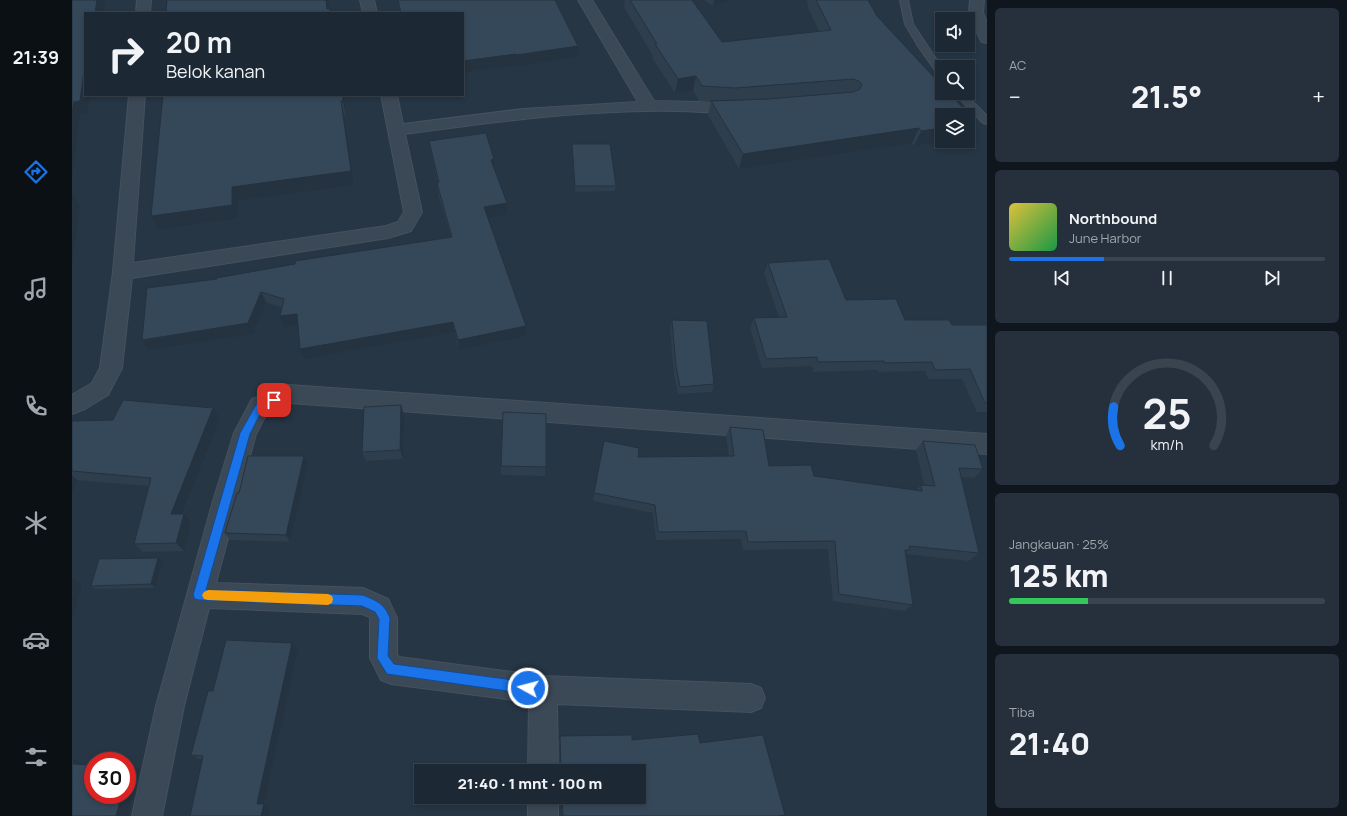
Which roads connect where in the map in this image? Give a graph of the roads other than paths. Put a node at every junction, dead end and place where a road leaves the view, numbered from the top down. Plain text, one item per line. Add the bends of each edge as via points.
1 (144, 0) edge
2 (367, 0) edge
3 (585, 0) edge
4 (904, 0) edge
5 (977, 0) edge
6 (144, 12) edge
7 (370, 12) edge
8 (987, 39) edge
9 (935, 64) edge
10 (137, 96) edge
11 (389, 96) edge
12 (966, 100) edge
13 (649, 106) junction
14 (753, 108) edge
15 (986, 121) dead end
16 (398, 130) junction
17 (123, 272) junction
18 (72, 404) edge
19 (987, 444) edge
20 (199, 595) junction
21 (543, 690) junction
22 (751, 698) dead end
23 (543, 764) edge
24 (543, 804) edge
25 (147, 816) edge
26 (543, 816) edge

1 - 6 street
2 - 7 street
3 - 13 street
4 - 9 lane via 909,24
5 - 8 street via 976,13
10 - 17 street
11 - 16 street
12 - 15 lane
13 - 14 street
13 - 16 street via 494,116
16 - 17 street via 413,212 405,226 388,232
17 - 18 street via 111,368 100,388 77,404
19 - 20 street via 289,394 260,405 245,433
20 - 21 street via 363,601 378,608 384,618 382,658 391,670
20 - 25 street via 170,706
21 - 22 street
21 - 23 street
24 - 26 street

